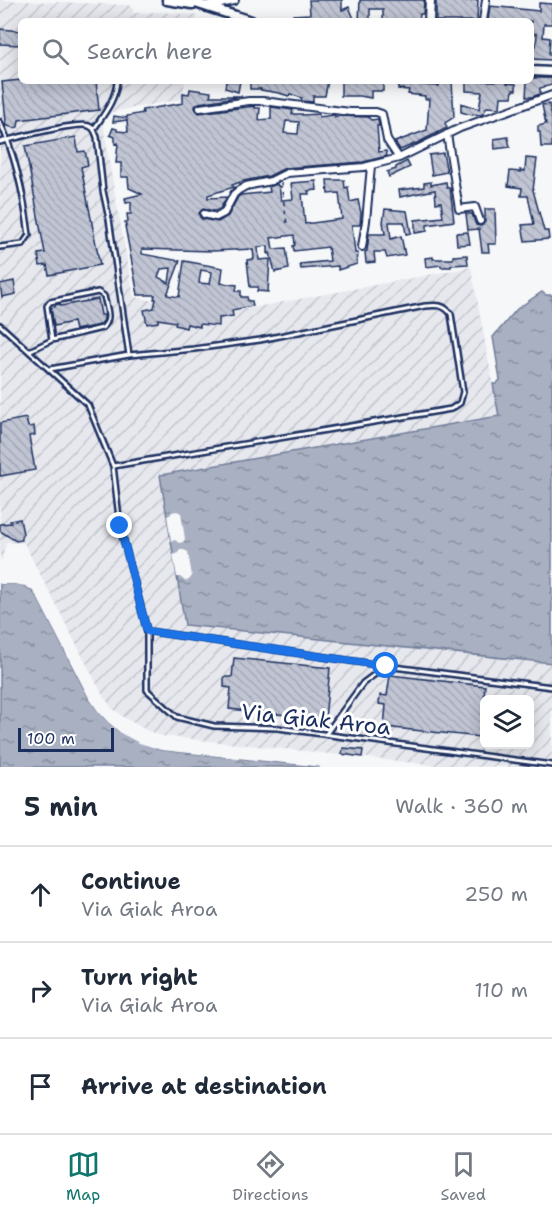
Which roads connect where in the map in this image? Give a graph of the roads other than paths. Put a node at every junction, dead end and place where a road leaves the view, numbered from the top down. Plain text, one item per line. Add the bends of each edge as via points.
1 (167, 0) edge
2 (186, 0) edge
3 (234, 0) edge
4 (430, 0) edge
5 (487, 0) edge
6 (207, 6) junction
7 (242, 18) edge
8 (429, 18) edge
9 (484, 18) edge
10 (534, 71) edge
11 (552, 72) edge
12 (117, 84) edge
13 (552, 95) edge
14 (200, 108) dead end
15 (0, 122) edge
16 (94, 129) junction
17 (447, 134) junction
18 (9, 140) junction
19 (0, 142) edge
20 (399, 158) junction
21 (371, 166) junction
22 (204, 214) dead end
23 (480, 221) dead end
24 (0, 247) edge
25 (362, 247) dead end
26 (0, 325) edge
27 (52, 340) junction
28 (29, 351) junction
29 (129, 355) junction
30 (50, 369) junction
31 (113, 466) junction
32 (147, 631) junction
33 (386, 666) junction
34 (552, 687) edge
35 (325, 734) junction
36 (552, 765) edge

1 - 6 main road
2 - 6 main road
3 - 6 street
4 - 8 street
5 - 9 street
6 - 7 main road
10 - 11 main road
12 - 16 lane
13 - 17 street
14 - 20 street via 263,101 376,112 381,114 387,140
15 - 18 lane
16 - 18 lane via 88,125 68,126
16 - 29 lane
17 - 20 street
17 - 23 street via 459,208 475,207
18 - 19 lane
18 - 24 lane via 29,235 23,244
20 - 21 street
21 - 22 street via 287,173 239,190 224,213 216,217
21 - 25 street
26 - 28 lane, Via Giak Aroa
27 - 27 lane via 107,324 104,296 98,292 50,302 47,306
27 - 28 lane
28 - 30 lane, Via Giak Aroa
29 - 30 lane
29 - 31 lane via 260,340 441,305 451,314 463,392 460,403 451,409
30 - 31 lane, Via Giak Aroa via 88,405
31 - 32 lane, Via Giak Aroa via 120,526
32 - 33 lane
32 - 35 lane, Via Giak Aroa via 147,690 177,717 214,726
33 - 34 lane
33 - 35 lane via 363,683
35 - 36 lane, Via Giak Aroa

